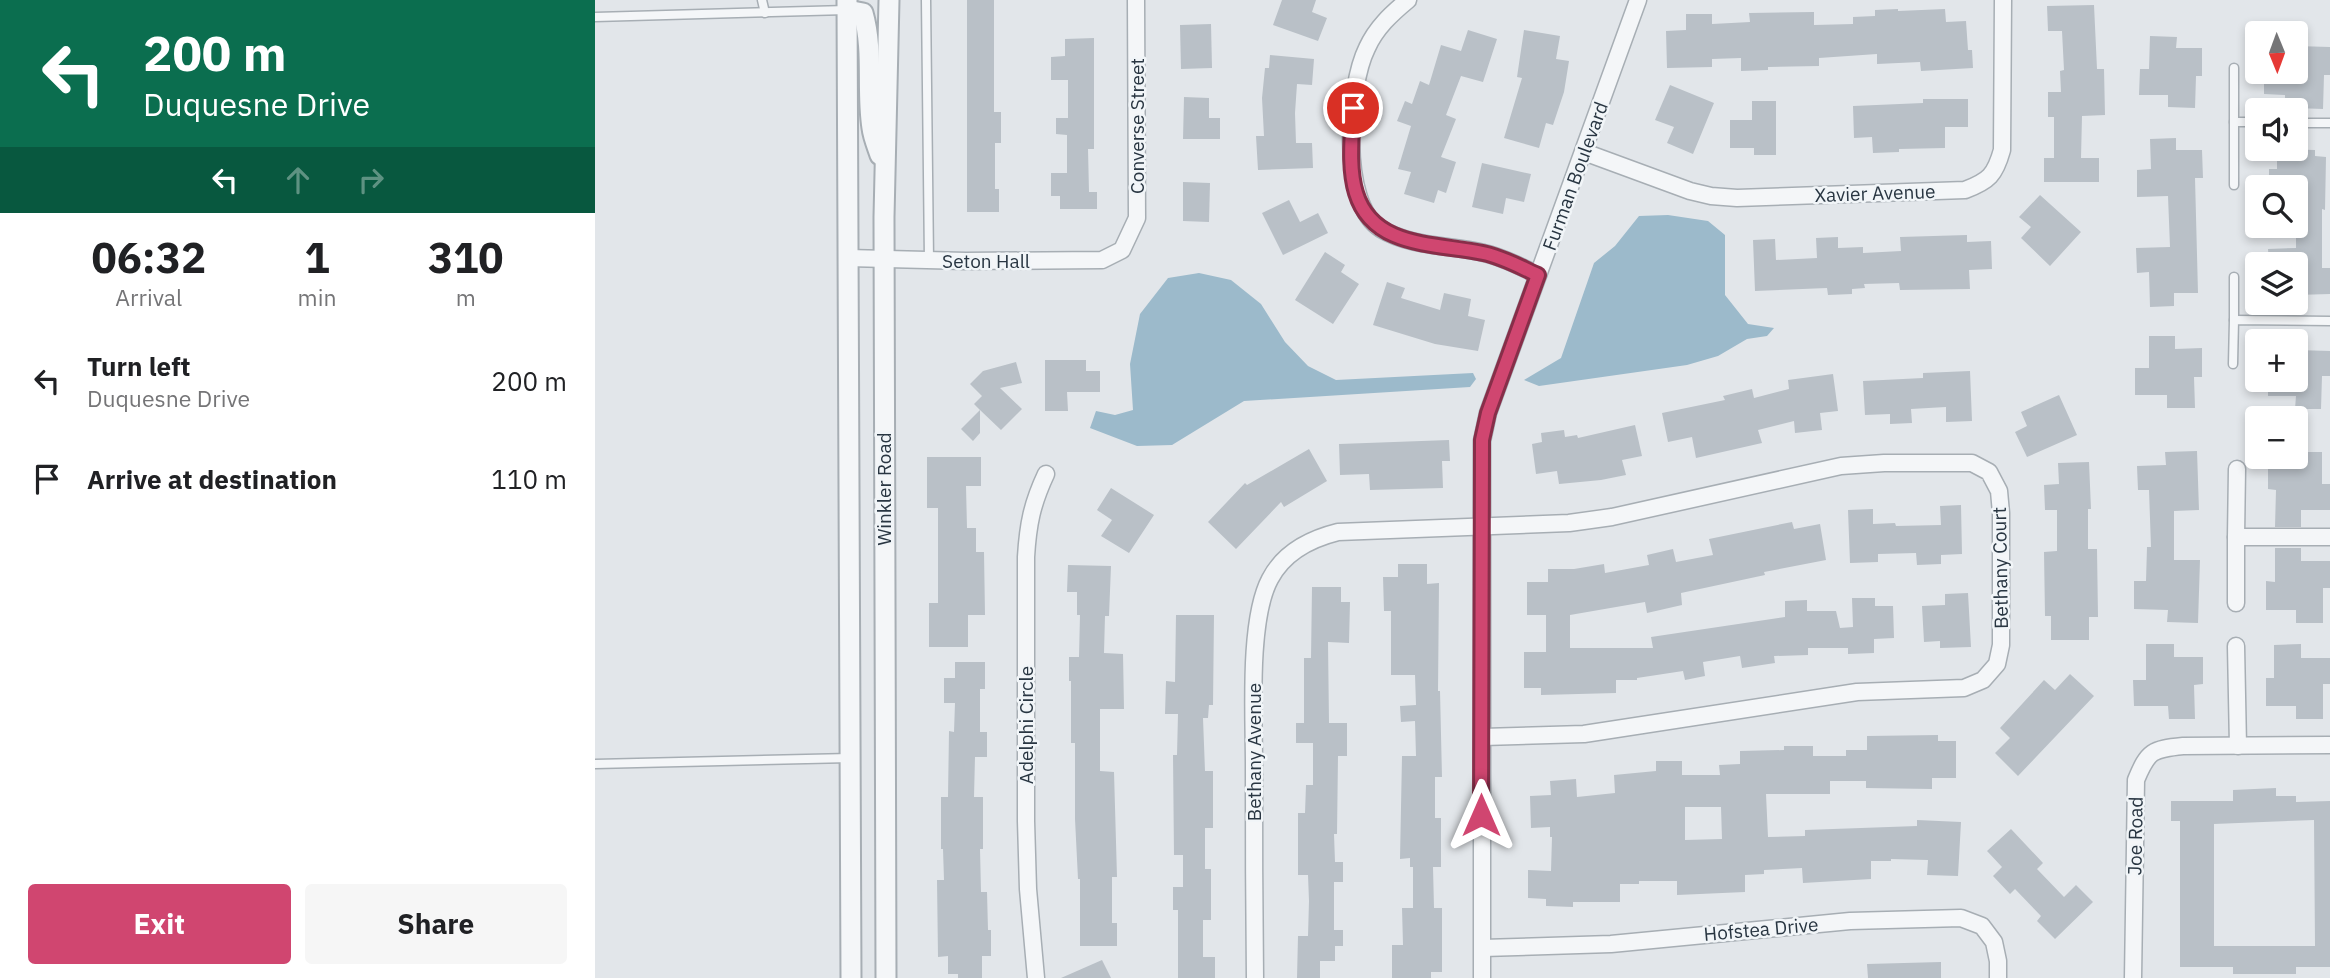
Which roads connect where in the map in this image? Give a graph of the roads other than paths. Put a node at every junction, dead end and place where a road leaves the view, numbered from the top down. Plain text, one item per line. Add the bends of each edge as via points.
1 (762, 0) edge
2 (889, 0) edge
3 (926, 0) edge
4 (1136, 0) edge
5 (1408, 0) edge
6 (1638, 0) edge
7 (2003, 0) edge
8 (847, 5) edge
9 (765, 13) junction
10 (595, 17) edge
11 (2234, 68) dead end
12 (2234, 122) junction
13 (2245, 122) edge
14 (2308, 122) edge
15 (2330, 123) edge
16 (1584, 152) junction
17 (885, 173) junction
18 (2234, 185) dead end
19 (1122, 250) joint
20 (848, 258) junction
21 (884, 260) junction
22 (929, 261) junction
23 (1538, 275) junction
24 (2234, 277) dead end
25 (2234, 320) junction
26 (2330, 321) edge
27 (2233, 364) dead end
28 (2237, 469) dead end
29 (1046, 474) dead end
30 (1481, 527) junction
31 (2236, 537) junction
32 (2330, 537) edge
33 (1306, 543) joint
34 (2236, 603) dead end
35 (2236, 646) dead end
36 (1483, 737) junction
37 (2238, 746) junction
38 (2330, 746) edge
39 (850, 758) junction
40 (595, 764) edge
41 (1483, 948) junction
42 (851, 978) edge
43 (886, 978) edge
44 (1036, 978) edge
45 (1255, 978) edge
46 (1482, 978) edge
47 (1998, 978) edge
48 (2133, 978) edge

1 - 9 lane
2 - 17 street, Winkler Road
3 - 22 lane
4 - 19 street, Converse Street via 1137,218
5 - 23 street via 1378,28 1354,87 1353,172 1363,212 1397,237 1485,253
6 - 16 street, Furman Boulevard
7 - 16 street, Xavier Avenue via 2002,150 1997,169 1984,184 1965,190 1711,196
8 - 9 lane
8 - 17 street via 863,13 867,28 872,130
8 - 20 street, Winkler Road
9 - 10 lane
11 - 12 lane
12 - 13 lane
12 - 18 lane
14 - 15 lane
16 - 23 street, Furman Boulevard
17 - 21 street, Winkler Road
19 - 22 street, Seton Hall via 1102,260
20 - 21 street, Seton Hall
20 - 39 street, Winkler Road
21 - 22 street, Seton Hall
21 - 43 street, Winkler Road
23 - 30 street, Furman Boulevard via 1488,413 1482,440
24 - 25 lane
25 - 26 lane
25 - 27 lane
28 - 31 street
29 - 44 street, Adelphi Circle via 1027,528 1026,821
30 - 33 street, Bethany Court via 1338,532
30 - 36 street, Furman Boulevard
30 - 36 street, Bethany Court via 1612,517 1805,473 1911,462 1972,463 1989,472 1999,491 2001,513 2001,645 1997,664 1983,680 1965,688 1857,692 1596,733
31 - 32 street
31 - 34 street
33 - 45 street, Bethany Avenue via 1282,562 1270,579 1258,622
35 - 37 street
36 - 41 street, Furman Boulevard
37 - 38 street, Joe Road
37 - 48 street, Joe Road via 2163,748 2146,757 2136,780
39 - 40 lane
39 - 42 street, Winkler Road
41 - 46 street, Furman Boulevard
41 - 47 street, Hofstea Drive via 1611,944 1838,922 1961,918 1982,926 1994,942

